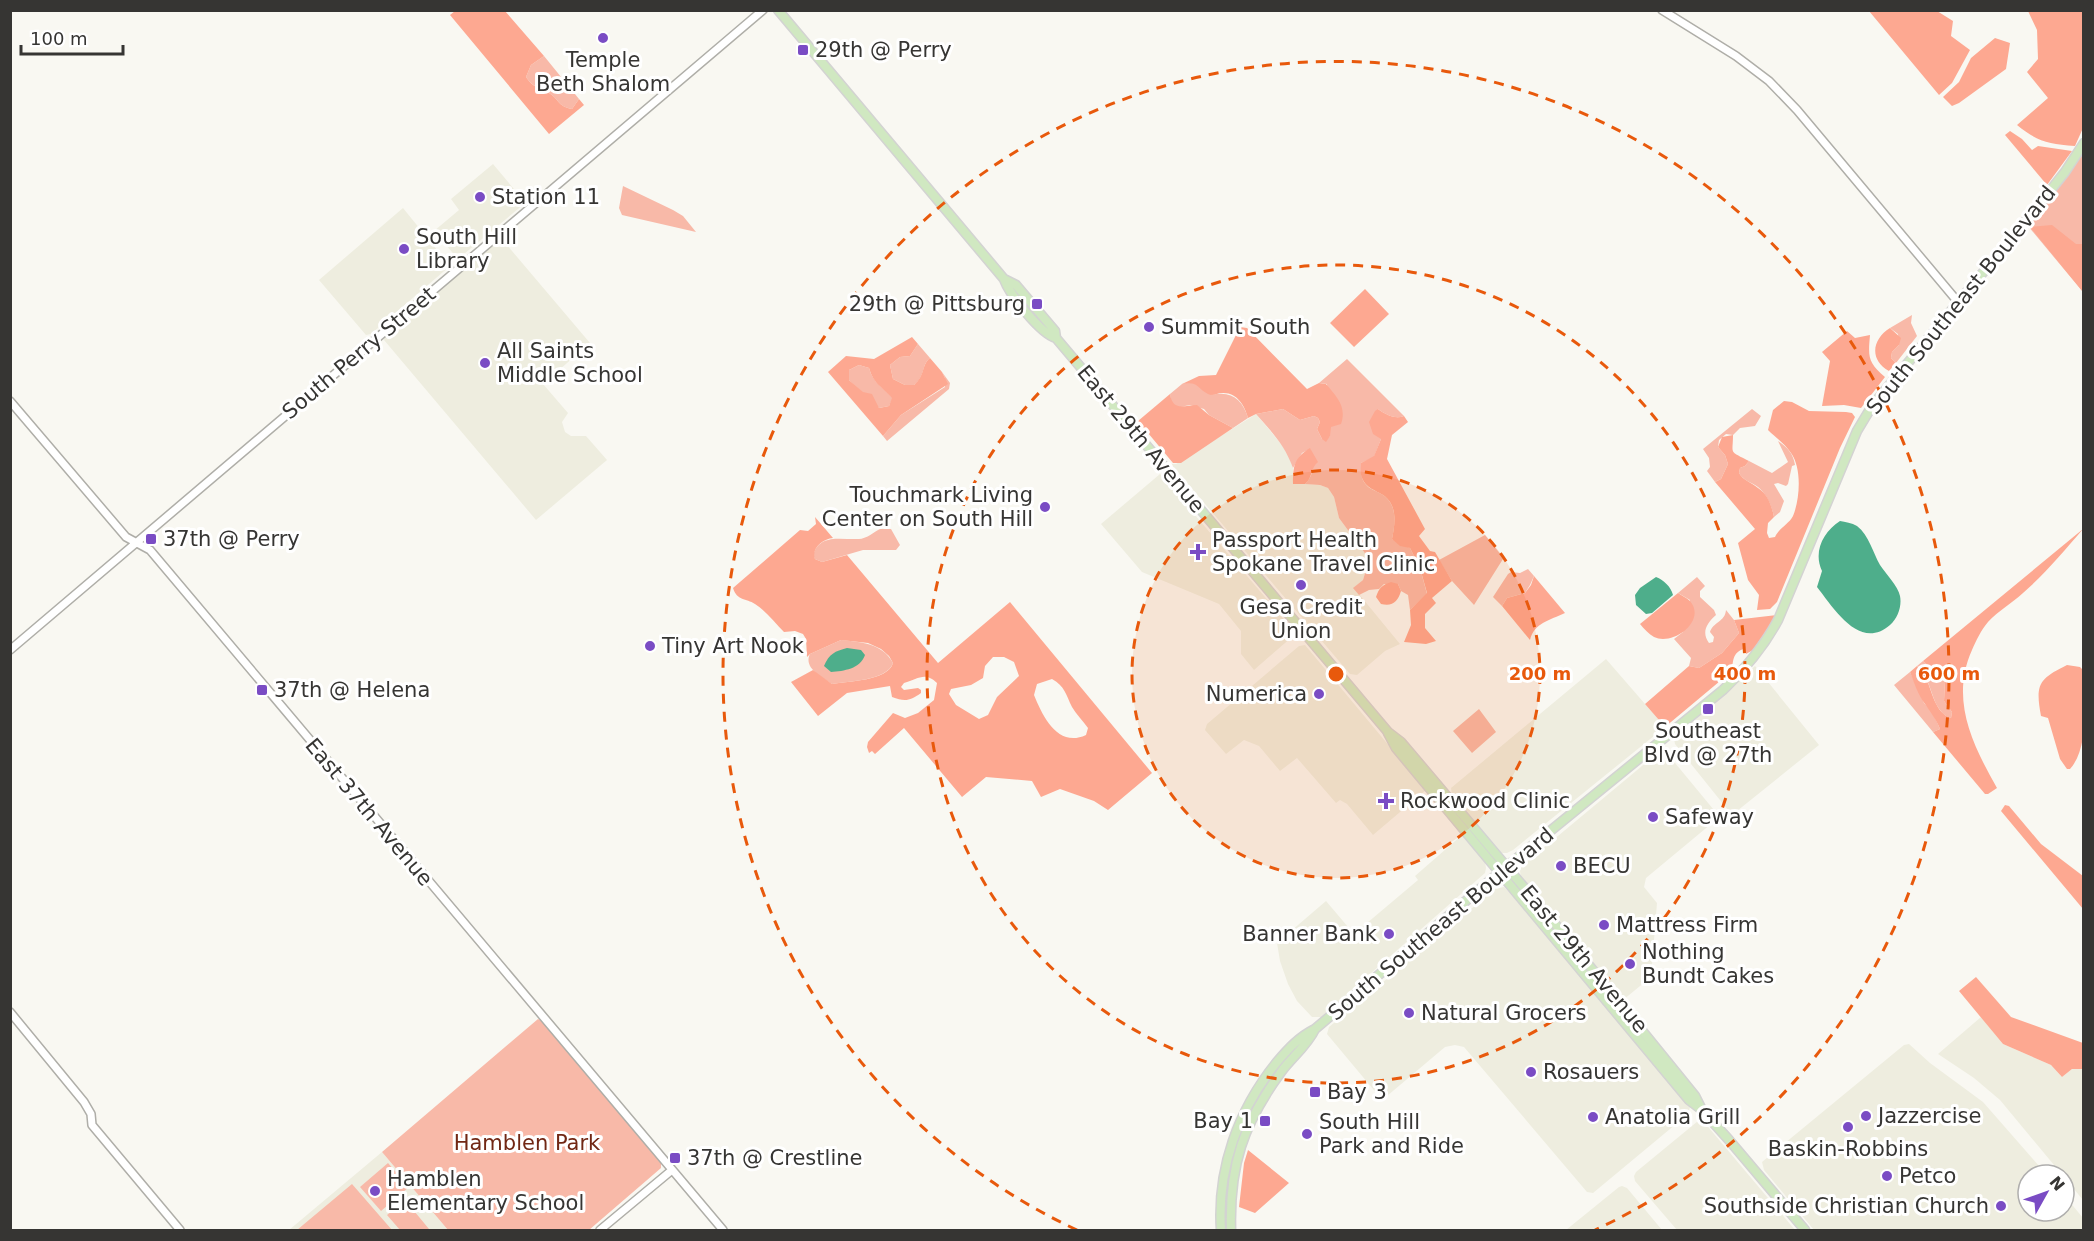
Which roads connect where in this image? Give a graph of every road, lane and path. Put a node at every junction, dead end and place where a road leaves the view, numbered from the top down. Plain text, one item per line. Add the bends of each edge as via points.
1 (763, 10) edge
2 (778, 10) edge
3 (1662, 10) edge
4 (2084, 143) edge
5 (1958, 302) junction
6 (10, 401) edge
7 (136, 543) junction
8 (10, 650) edge
9 (1504, 869) junction
10 (10, 1012) edge
11 (1315, 1029) junction
12 (672, 1170) junction
13 (180, 1230) edge
14 (600, 1230) edge
15 (723, 1230) edge
16 (1221, 1230) edge
17 (1231, 1230) edge
18 (1805, 1230) edge

1 - 7 street, South Perry Street
2 - 9 main road, East 29th Avenue via 1004,279 1016,285 1056,338 1388,732 1401,742
3 - 5 street via 1769,81
4 - 5 main road, South Southeast Boulevard
5 - 9 main road, South Southeast Boulevard via 1899,371 1857,431 1778,620 1749,665
6 - 7 street, East 37th Avenue via 126,537
7 - 8 street, South Perry Street
7 - 12 street, East 37th Avenue via 150,550
9 - 11 main road, South Southeast Boulevard
9 - 18 main road, East 29th Avenue via 1653,1042 1702,1110
10 - 13 street via 84,1102 92,1125
11 - 16 main road, South Southeast Boulevard via 1287,1050 1239,1121 1224,1178
11 - 17 main road, South Southeast Boulevard via 1250,1120 1233,1172
12 - 14 street
12 - 15 street, East 37th Avenue

